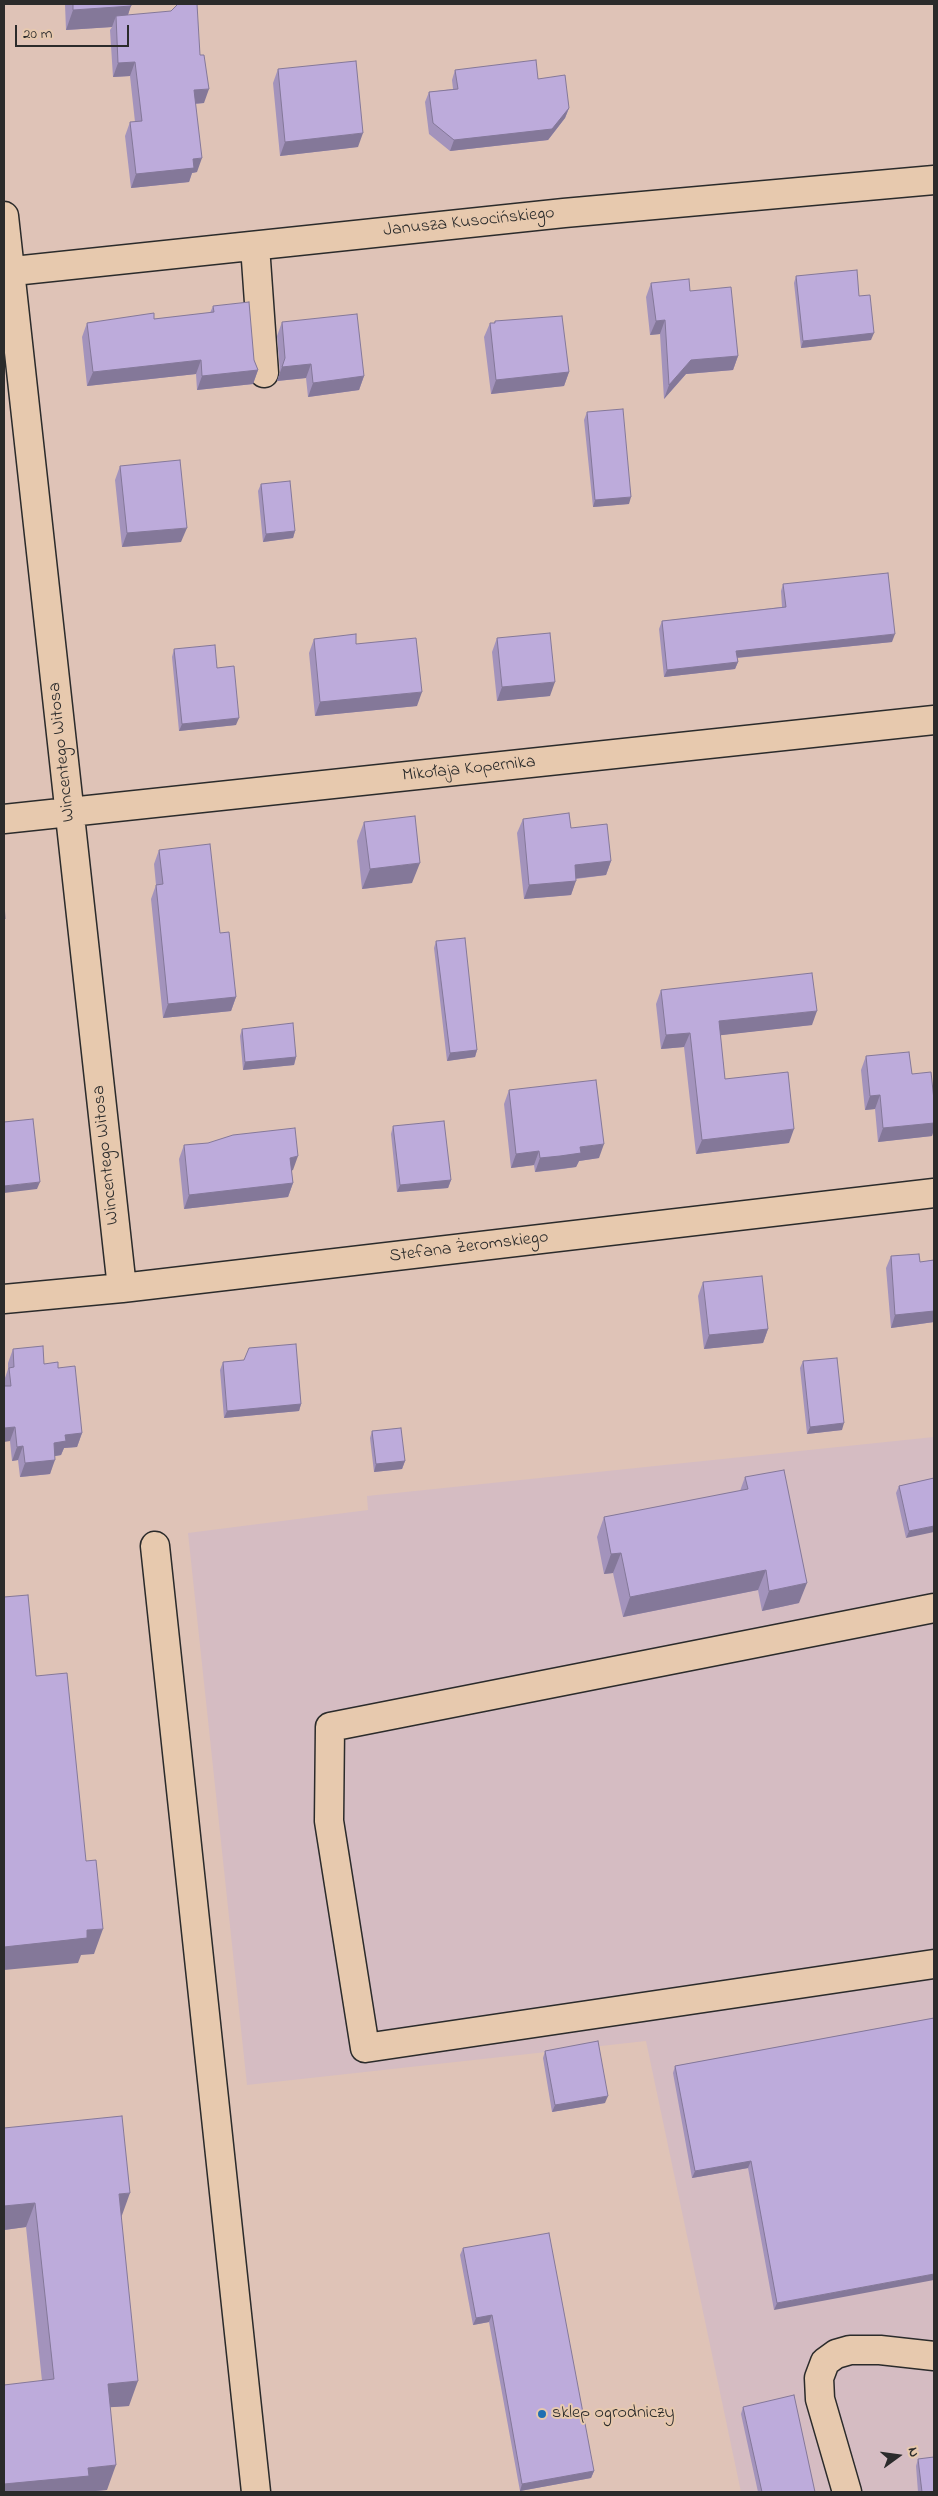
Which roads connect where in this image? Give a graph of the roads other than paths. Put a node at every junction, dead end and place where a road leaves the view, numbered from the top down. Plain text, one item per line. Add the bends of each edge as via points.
1 (934, 180) edge
2 (4, 216) edge
3 (255, 246) junction
4 (7, 272) edge
5 (264, 373) dead end
6 (934, 720) edge
7 (69, 812) junction
8 (4, 819) edge
9 (934, 1193) edge
10 (122, 1288) junction
11 (4, 1299) edge
12 (155, 1546) dead end
13 (934, 1608) edge
14 (934, 1964) edge
15 (934, 2356) edge
16 (256, 2492) edge
17 (847, 2492) edge

1 - 3 street, Janusza Kusocińskiego via 564,213
2 - 4 street, Wincentego Witosa
3 - 4 street, Janusza Kusocińskiego
3 - 5 street
4 - 7 street, Wincentego Witosa
6 - 7 street, Mikołaja Kopernika
7 - 8 street, Mikołaja Kopernika
7 - 10 street, Wincentego Witosa
9 - 10 street, Stefana Żeromskiego
10 - 11 street, Stefana Żeromskiego
12 - 16 street
13 - 14 street via 330,1727 329,1821 365,2048
15 - 17 street via 850,2350 825,2362 819,2378 820,2399

